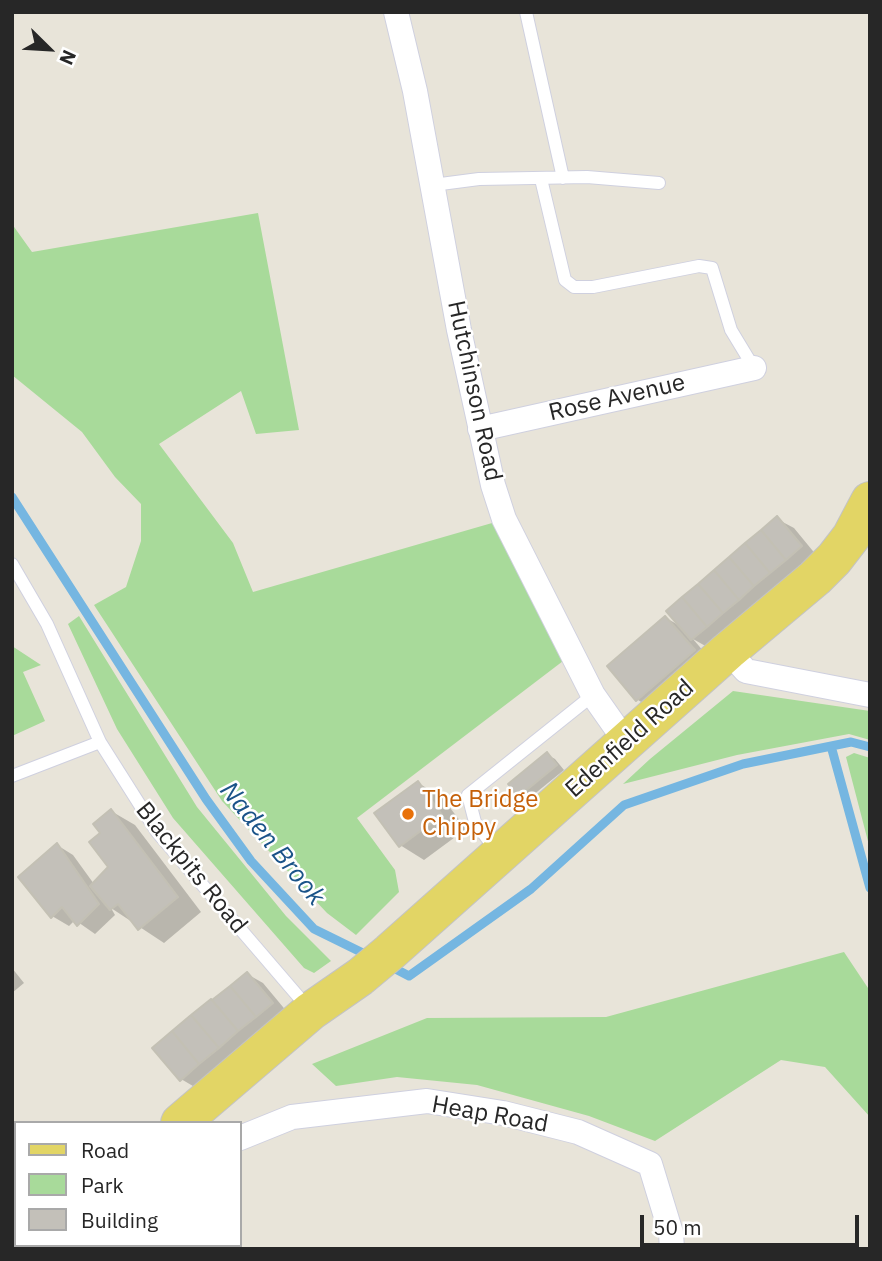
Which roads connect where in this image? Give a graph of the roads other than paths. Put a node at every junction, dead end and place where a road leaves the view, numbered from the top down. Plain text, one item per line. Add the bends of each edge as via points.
1 (396, 12) edge
2 (526, 12) edge
3 (563, 178) junction
4 (541, 179) junction
5 (659, 183) dead end
6 (433, 185) junction
7 (754, 368) joint
8 (480, 429) junction
9 (870, 501) edge
10 (12, 564) edge
11 (728, 651) junction
12 (593, 695) junction
13 (870, 695) edge
14 (100, 742) junction
15 (626, 743) junction
16 (12, 776) edge
17 (499, 855) junction
18 (311, 1011) junction
19 (182, 1121) edge
20 (242, 1137) edge
21 (672, 1249) edge

1 - 6 street, Hutchinson Road
2 - 3 lane
3 - 4 lane
3 - 5 lane
4 - 6 lane via 479,178
4 - 7 lane via 565,280 574,286 593,287 699,266 712,268 731,330
6 - 8 street, Hutchinson Road
7 - 8 street, Rose Avenue
8 - 12 street, Hutchinson Road via 504,519
9 - 11 main road, Edenfield Road via 834,559
10 - 14 lane, Blackpits Road via 47,624
11 - 13 street via 746,671
11 - 15 main road, Edenfield Road
12 - 15 street, Hutchinson Road
12 - 17 lane via 468,795 475,822
14 - 16 lane
14 - 18 lane, Blackpits Road via 157,832
15 - 17 main road, Edenfield Road
17 - 18 main road, Edenfield Road via 360,977
18 - 19 main road, Edenfield Road
20 - 21 street, Heap Road via 292,1117 427,1101 503,1113 578,1132 650,1164

